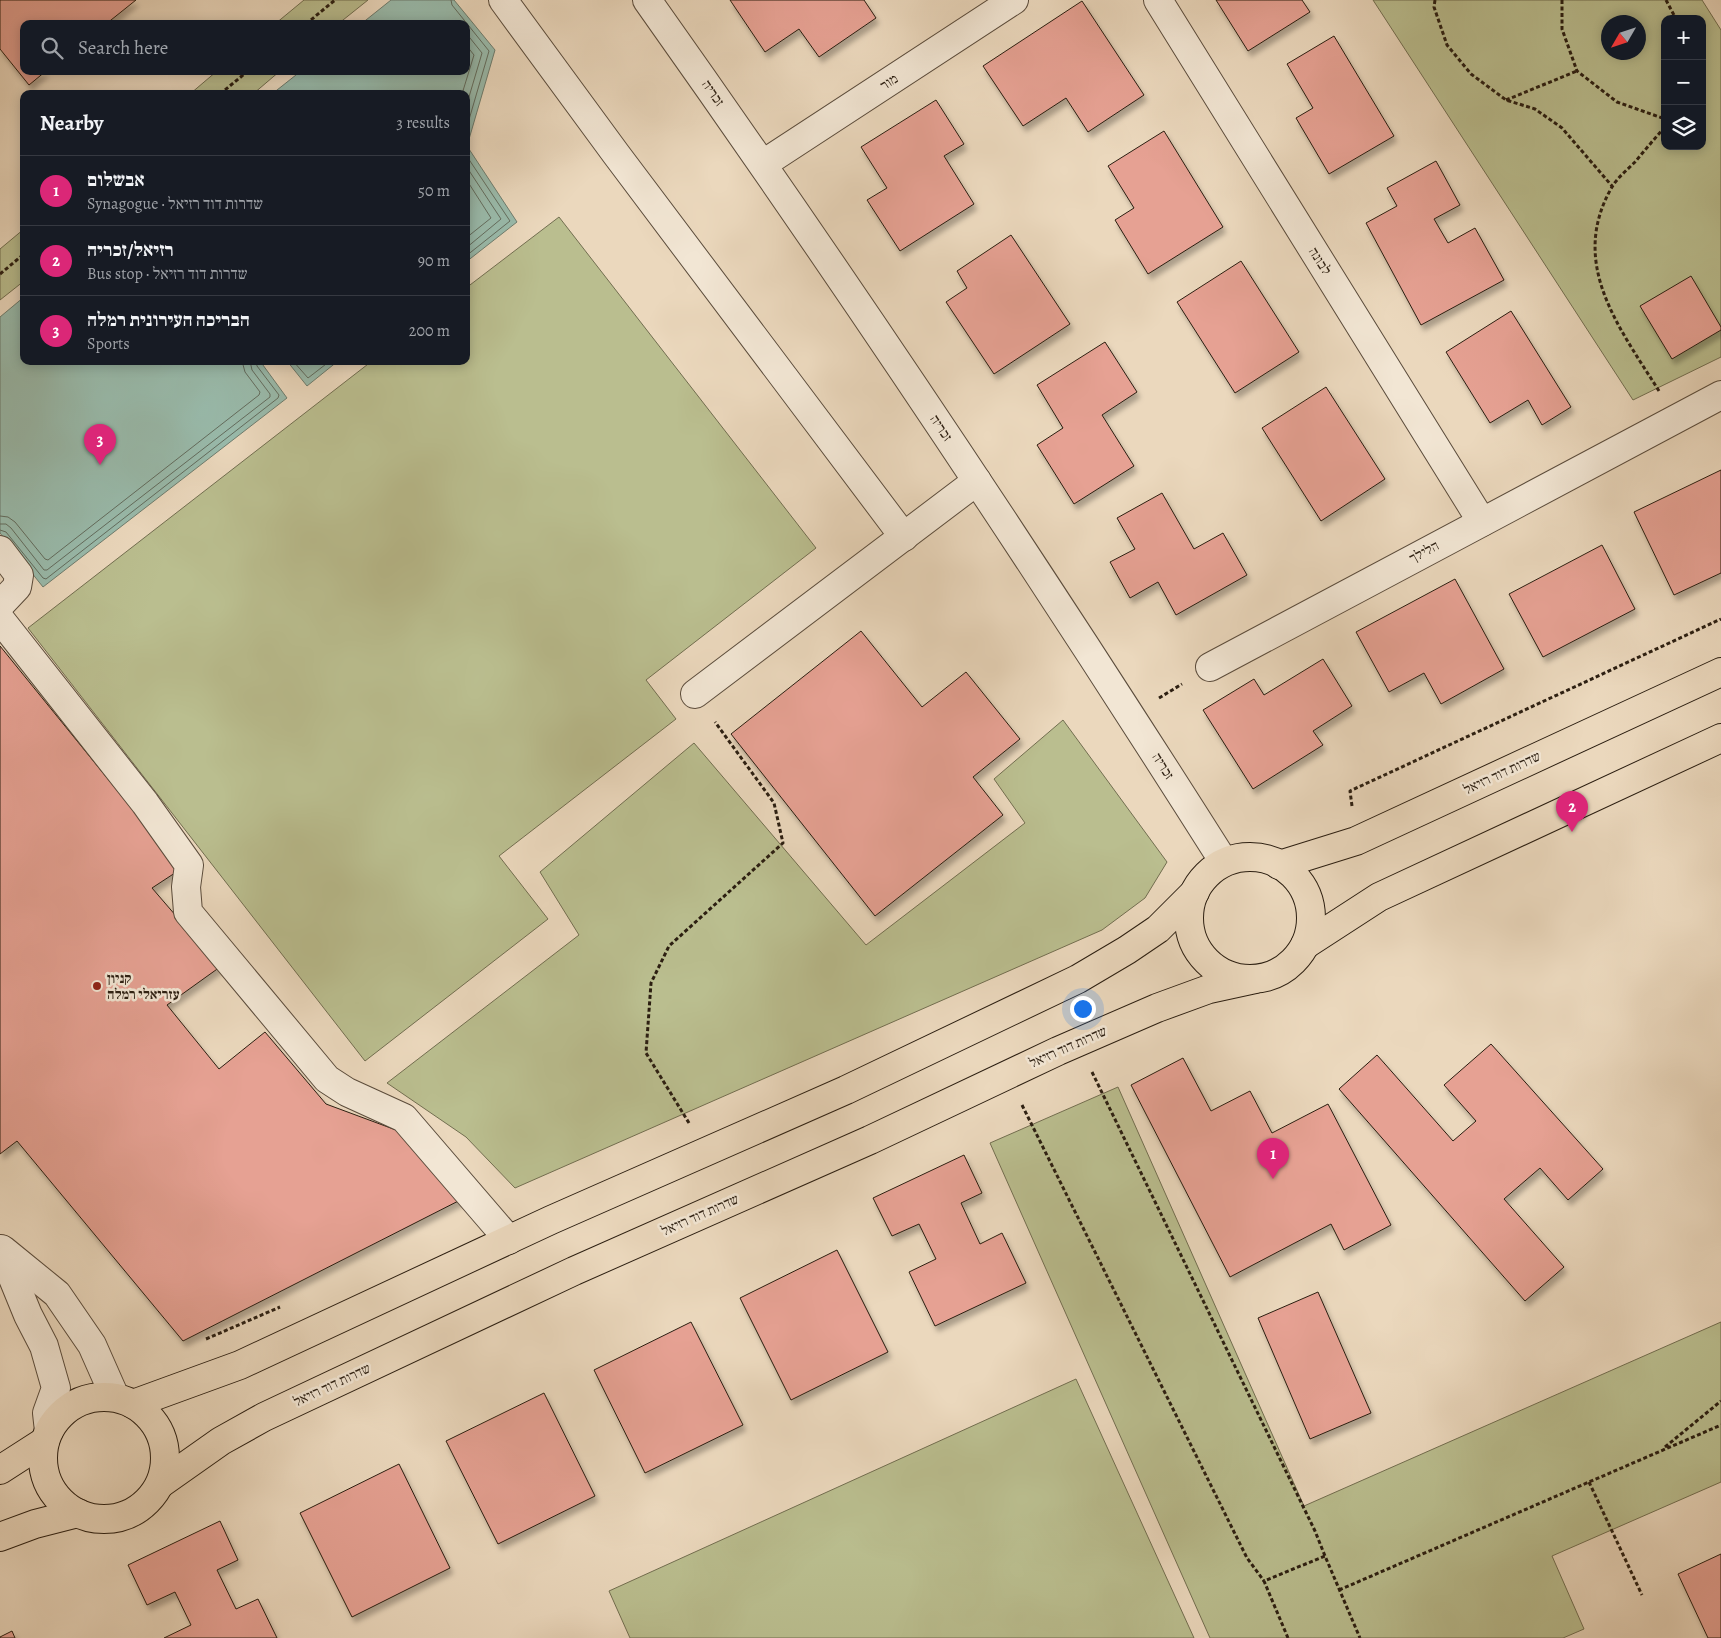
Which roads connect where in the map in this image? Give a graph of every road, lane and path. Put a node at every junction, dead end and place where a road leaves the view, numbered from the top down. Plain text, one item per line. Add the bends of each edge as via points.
1 (335, 0) edge
2 (503, 0) edge
3 (647, 0) edge
4 (1014, 0) edge
5 (1158, 0) edge
6 (1435, 0) edge
7 (1562, 0) edge
8 (1666, 0) edge
9 (1674, 15) edge
10 (311, 20) edge
11 (1578, 71) junction
12 (243, 75) edge
13 (225, 90) edge
14 (1506, 100) junction
15 (1661, 118) edge
16 (1661, 131) edge
17 (764, 164) junction
18 (1612, 186) junction
19 (20, 257) edge
20 (0, 274) edge
21 (1721, 396) edge
22 (1676, 419) junction
23 (977, 482) junction
24 (1482, 522) junction
25 (904, 537) junction
26 (0, 550) edge
27 (0, 605) edge
28 (0, 619) edge
29 (1721, 619) edge
30 (1210, 667) joint
31 (1721, 672) edge
32 (694, 694) joint
33 (1131, 715) junction
34 (1721, 738) edge
35 (1356, 841) junction
36 (1224, 862) junction
37 (1279, 865) junction
38 (1195, 892) junction
39 (1305, 945) junction
40 (1255, 979) junction
41 (1078, 1042) junction
42 (1007, 1075) junction
43 (706, 1152) junction
44 (509, 1240) junction
45 (1, 1248) edge
46 (124, 1401) junction
47 (1721, 1401) edge
48 (1721, 1425) edge
49 (47, 1436) junction
50 (1661, 1451) junction
51 (0, 1470) edge
52 (1589, 1482) junction
53 (160, 1484) junction
54 (78, 1513) junction
55 (0, 1538) edge
56 (1325, 1556) junction
57 (1264, 1582) junction
58 (1339, 1590) junction
59 (1642, 1595) dead end
60 (1288, 1638) edge
61 (1360, 1638) edge

1 - 10 path
2 - 25 street
3 - 17 street, זכריה
4 - 17 street, מור
5 - 24 street, לבונה
6 - 14 path via 1434,7 1447,45 1470,74
7 - 11 path via 1562,29
8 - 9 path
11 - 14 path
11 - 15 path via 1617,102
12 - 13 path
14 - 18 path via 1535,109 1562,128
16 - 18 path
17 - 23 street, זכריה
18 - 22 path via 1598,219 1594,248 1600,284 1615,320
19 - 20 path
21 - 22 street, הלילך
22 - 24 street, הלילך
23 - 25 street
23 - 33 street, זכריה
24 - 30 street, הלילך
25 - 32 street
26 - 27 street via 19,576 17,587
28 - 44 street via 189,865 186,887 188,912 327,1078 347,1092 404,1118
29 - 35 path via 1350,791
30 - 33 path
31 - 35 main road, שדרות דוד רזיאל
32 - 43 path via 774,802 783,843 670,946 651,983 646,1053
33 - 36 street, זכריה
34 - 39 main road via 1379,897
35 - 37 main road, שדרות דוד רזיאל
36 - 37 main road via 1242,857 1261,858
36 - 38 main road via 1206,875
37 - 39 main road via 1294,876 1310,908 1310,927
38 - 40 main road via 1189,912 1191,934 1200,952 1214,968 1234,977
38 - 43 main road via 1158,929 1078,979 846,1090
39 - 40 main road via 1285,968 1271,976
40 - 41 main road, שדרות דוד רזיאל via 1209,989
41 - 42 main road, שדרות דוד רזיאל
41 - 56 path
42 - 53 main road, שדרות דוד רזיאל via 264,1416 221,1441
42 - 57 path via 1247,1558
43 - 44 main road
44 - 46 main road via 240,1365 190,1385
45 - 46 street via 58,1294
45 - 49 street via 44,1346 56,1388 47,1413
46 - 49 main road via 96,1397 76,1403 60,1414
46 - 53 main road via 148,1415 159,1430 164,1448
47 - 50 path
48 - 50 path
49 - 51 main road
49 - 54 main road via 43,1458 46,1475 53,1490
50 - 52 path
52 - 58 path
52 - 59 path
53 - 54 main road via 139,1508 125,1515 93,1518
54 - 55 main road via 35,1524
56 - 57 path
56 - 58 path
57 - 60 path
58 - 61 path

